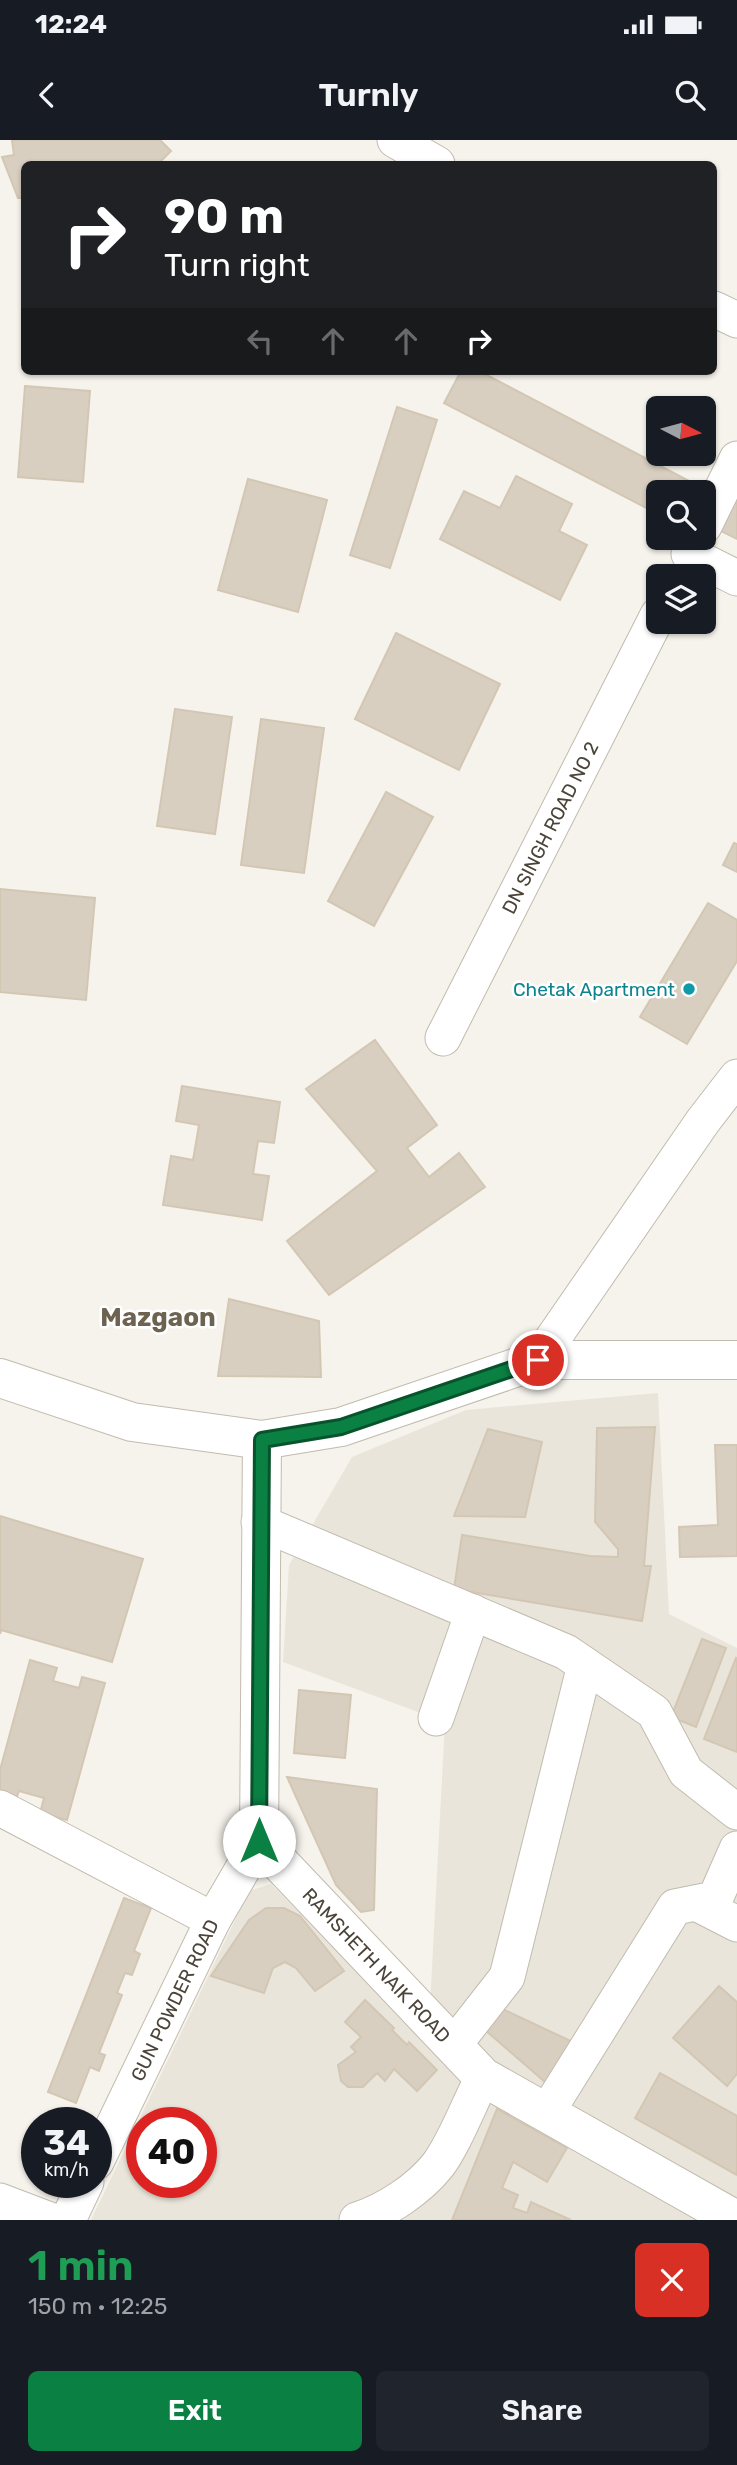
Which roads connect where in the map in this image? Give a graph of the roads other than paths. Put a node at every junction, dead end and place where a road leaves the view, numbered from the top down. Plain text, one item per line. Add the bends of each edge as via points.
1 (395, 140) edge
2 (432, 161) edge
3 (717, 310) edge
4 (737, 320) edge
5 (737, 459) edge
6 (716, 501) edge
7 (695, 550) edge
8 (737, 578) edge
9 (648, 634) edge
10 (443, 1038) dead end
11 (737, 1077) edge
12 (538, 1360) junction
13 (737, 1360) edge
14 (0, 1378) edge
15 (262, 1440) junction
16 (259, 1522) junction
17 (473, 1612) junction
18 (585, 1665) junction
19 (436, 1718) dead end
20 (0, 1808) edge
21 (737, 1812) edge
22 (259, 1841) junction
23 (737, 1849) edge
24 (696, 1903) junction
25 (213, 1920) junction
26 (737, 1924) edge
27 (453, 2046) junction
28 (483, 2077) junction
29 (547, 2112) junction
30 (112, 2129) edge
31 (78, 2198) edge
32 (0, 2201) edge
33 (50, 2220) edge
34 (68, 2220) edge
35 (357, 2220) edge
36 (736, 2220) edge

1 - 2 street
3 - 4 street
5 - 6 street
7 - 8 street
9 - 10 street, DN SINGH ROAD NO 2
11 - 12 street
12 - 13 street
12 - 15 street via 341,1427
14 - 15 street via 132,1422
15 - 16 street
16 - 17 street
16 - 22 street
17 - 18 street via 566,1651
17 - 19 street
18 - 21 street via 654,1712 686,1772
18 - 27 street via 507,1977
20 - 25 street
22 - 25 street, GUN POWDER ROAD
22 - 27 street, RAMSHETH NAIK ROAD
23 - 24 street via 715,1899
24 - 26 street
24 - 29 street via 674,1907
25 - 30 street, GUN POWDER ROAD
27 - 28 street, RAMSHETH NAIK ROAD
28 - 29 street, RAMSHETH NAIK ROAD
28 - 35 street via 438,2165 402,2197
29 - 36 street, RAMSHETH NAIK ROAD
31 - 34 street
32 - 33 street

